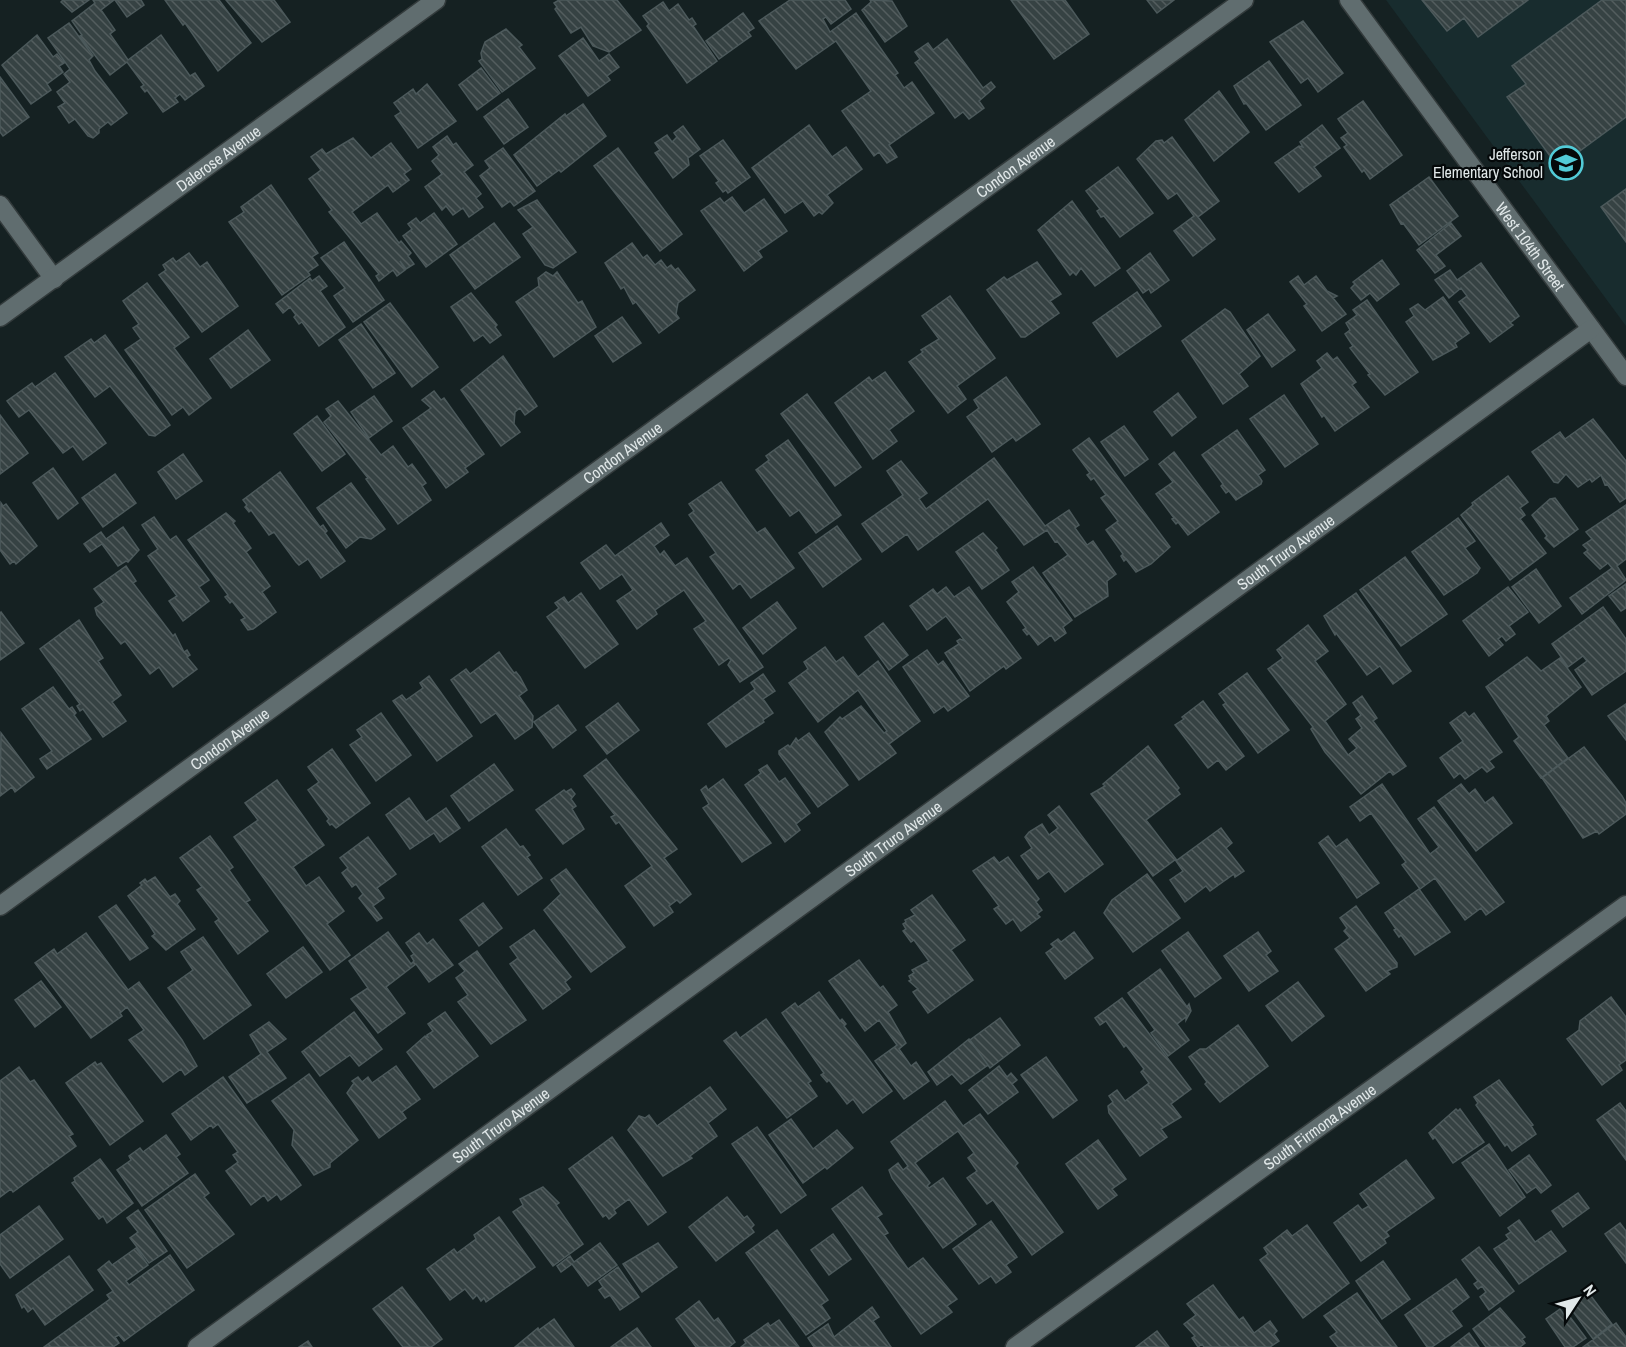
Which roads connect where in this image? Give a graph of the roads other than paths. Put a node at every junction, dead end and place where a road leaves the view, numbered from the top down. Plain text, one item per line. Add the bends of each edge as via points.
1 (436, 0) edge
2 (1244, 0) edge
3 (1349, 0) edge
4 (0, 205) edge
5 (54, 279) junction
6 (0, 317) edge
7 (1591, 329) junction
8 (1626, 376) edge
9 (0, 906) edge
10 (1625, 907) edge
11 (197, 1347) edge
12 (1015, 1347) edge

1 - 5 street, Dalerose Avenue
2 - 9 street, Condon Avenue
3 - 7 street, West 104th Street
4 - 5 street
5 - 6 street, Dalerose Avenue
7 - 8 street, West 104th Street
7 - 11 street, South Truro Avenue
10 - 12 street, South Firmona Avenue

